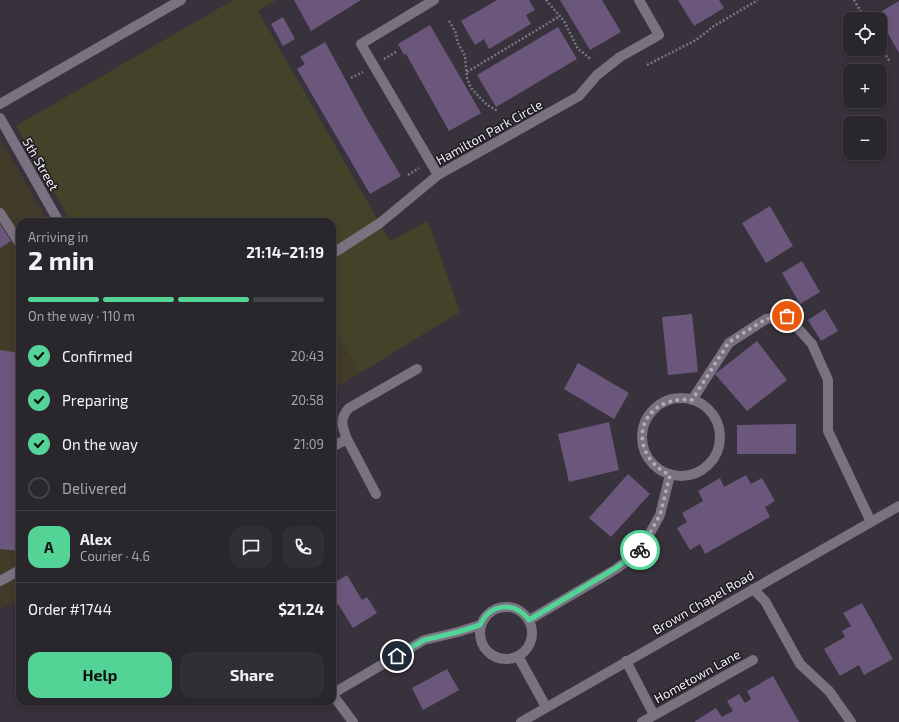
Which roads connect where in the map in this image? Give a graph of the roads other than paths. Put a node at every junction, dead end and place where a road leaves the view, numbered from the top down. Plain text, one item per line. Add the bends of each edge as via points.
1 (181, 0) edge
2 (434, 0) edge
3 (638, 0) edge
4 (0, 104) edge
5 (0, 118) edge
6 (438, 175) junction
7 (0, 213) edge
8 (57, 218) edge
9 (16, 238) edge
10 (336, 251) edge
11 (417, 369) dead end
12 (692, 400) junction
13 (347, 439) junction
14 (336, 445) edge
15 (670, 475) junction
16 (376, 494) dead end
17 (899, 506) edge
18 (871, 522) junction
19 (16, 572) edge
20 (0, 581) edge
21 (753, 589) junction
22 (529, 620) junction
23 (480, 625) junction
24 (518, 656) junction
25 (753, 660) dead end
26 (626, 661) junction
27 (336, 692) edge
28 (336, 699) edge
29 (546, 707) junction
30 (654, 715) junction
31 (353, 722) edge
32 (521, 722) edge
33 (642, 722) edge
34 (851, 722) edge

1 - 4 street
2 - 6 street via 361,44
3 - 6 street, Hamilton Park Circle via 659,35 597,75 579,96
5 - 8 street, 5th Street
6 - 10 street, Hamilton Park Circle via 380,222
7 - 9 street
11 - 13 street via 349,408 343,415 342,426
12 - 15 street via 679,398 654,409 646,420 642,433 643,447 649,459 658,469
12 - 15 street via 703,405 718,424 719,448 714,460 700,471 683,477
12 - 18 street via 729,342 766,319 787,316 812,344 828,380 828,431
13 - 14 street
13 - 16 street
15 - 22 street via 660,515 640,551
17 - 18 street, Brown Chapel Road
18 - 21 street, Brown Chapel Road
19 - 20 street
21 - 26 street, Brown Chapel Road
21 - 34 street via 765,602 800,664 829,691
22 - 23 street via 517,609 506,606 490,611
22 - 24 street via 531,641
23 - 24 street via 480,639 487,652 504,659
23 - 27 street via 424,640
24 - 29 street
25 - 30 street, Hometown Lane
26 - 29 street, Brown Chapel Road
26 - 30 street, Hometown Lane
28 - 31 street
29 - 32 street, Brown Chapel Road
30 - 33 street, Hometown Lane

